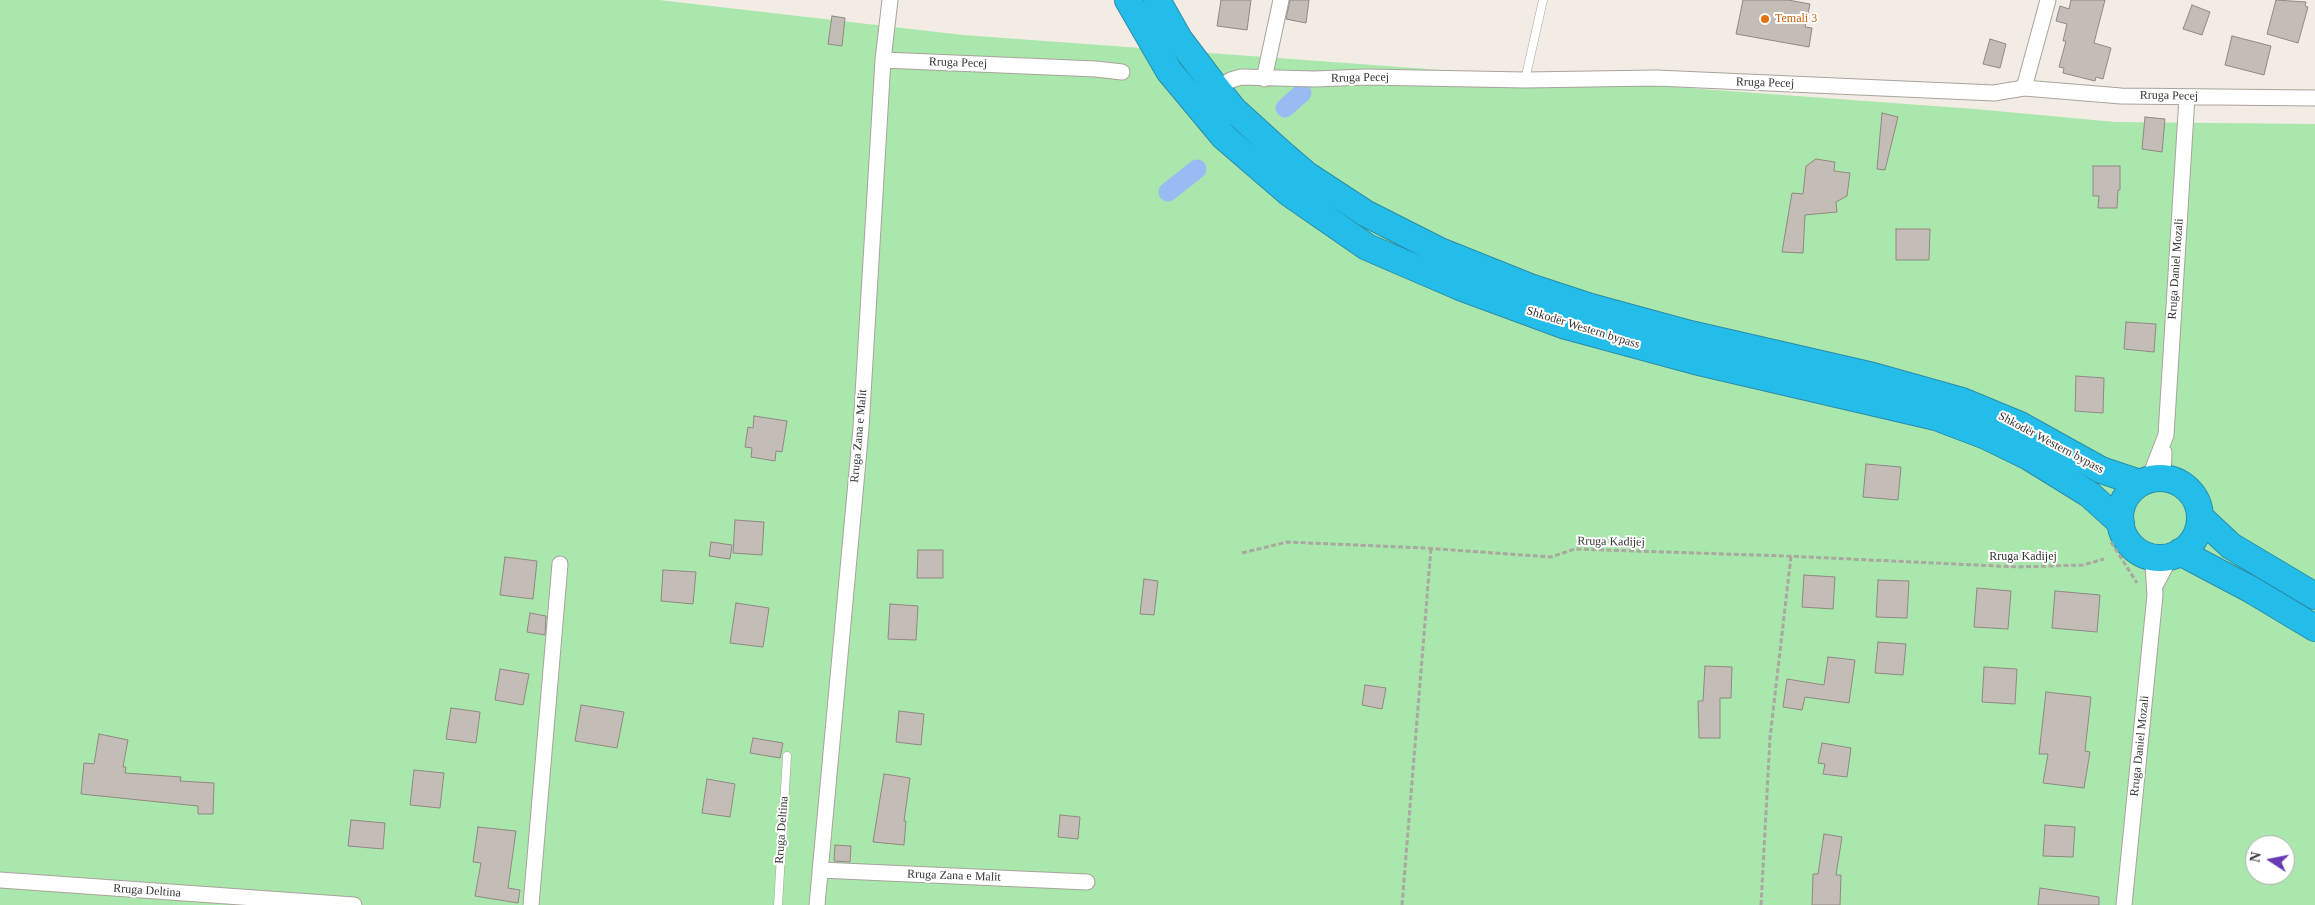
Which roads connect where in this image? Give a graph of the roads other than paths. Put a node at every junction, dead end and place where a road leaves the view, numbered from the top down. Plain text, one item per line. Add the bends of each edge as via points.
1 (890, 0) edge
2 (1128, 0) edge
3 (1158, 0) edge
4 (1281, 0) edge
5 (1543, 0) edge
6 (2048, 0) edge
7 (883, 60) junction
8 (1122, 72) dead end
9 (1264, 79) junction
10 (1525, 80) junction
11 (1217, 88) junction
12 (2024, 88) junction
13 (2187, 97) junction
14 (2315, 98) edge
15 (2151, 480) junction
16 (2200, 517) junction
17 (2121, 523) junction
18 (2167, 555) junction
19 (560, 564) dead end
20 (2315, 596) edge
21 (2315, 628) edge
22 (787, 756) dead end
23 (820, 870) junction
24 (0, 880) edge
25 (1087, 882) dead end
26 (354, 905) edge
27 (531, 905) edge
28 (778, 905) edge
29 (817, 905) edge
30 (2124, 905) edge

1 - 7 street, Rruga Zana e Malit
2 - 17 highway, Shkodër Western bypass via 1169,71 1224,137 1289,193 1367,247 1460,287 1566,326 1695,361 1936,417 2029,457 2089,494
3 - 11 highway, Shkodër Western bypass via 1179,39
4 - 9 street
5 - 10 lane
6 - 12 street
7 - 8 street, Rruga Pecej
7 - 23 street, Rruga Zana e Malit via 861,428
9 - 10 street, Rruga Pecej
9 - 11 street, Rruga Pecej via 1241,77
10 - 12 street, Rruga Pecej via 1656,78 1994,92
11 - 15 highway, Shkodër Western bypass via 1233,109 1307,175 1365,213 1440,250 1530,287 1591,307 1962,401 2027,429 2100,470
12 - 13 street, Rruga Pecej via 2121,96
13 - 14 street, Rruga Pecej
13 - 15 street, Rruga Daniel Mozali via 2165,441
15 - 16 highway, Shkodër Western bypass via 2179,483 2188,489
15 - 17 highway via 2131,490 2124,502
16 - 18 highway via 2195,537
16 - 20 highway, Shkodër Western bypass via 2231,546
17 - 18 highway, Shkodër Western bypass via 2132,546
18 - 21 highway, Shkodër Western bypass via 2250,589
18 - 30 street, Rruga Daniel Mozali via 2155,587
19 - 27 street
22 - 28 lane, Rruga Deltina
23 - 25 street, Rruga Zana e Malit
23 - 29 street, Rruga Zana e Malit
24 - 26 street, Rruga Deltina

